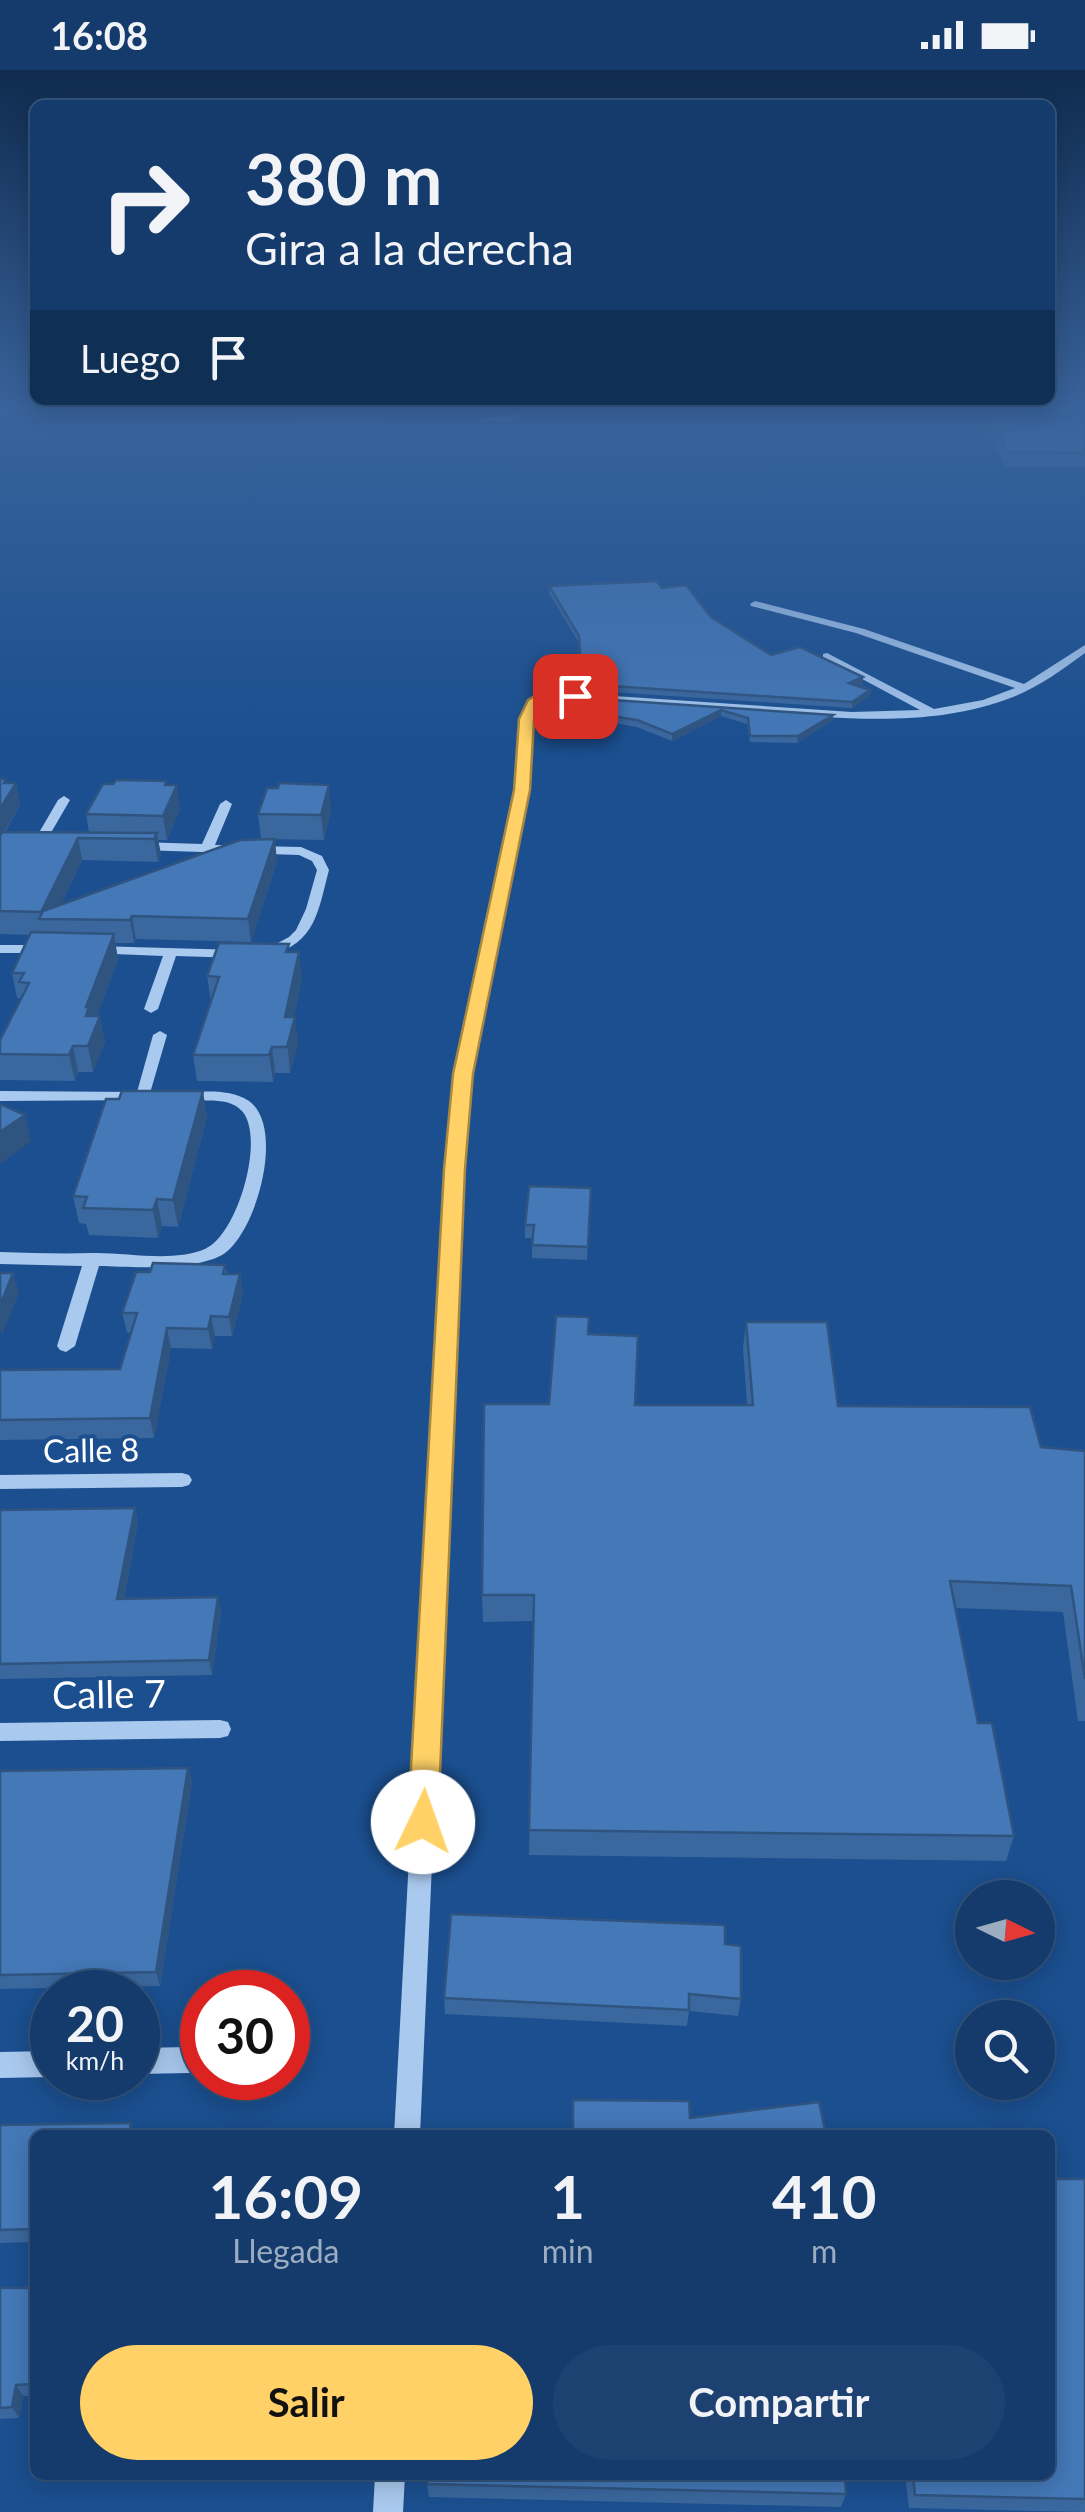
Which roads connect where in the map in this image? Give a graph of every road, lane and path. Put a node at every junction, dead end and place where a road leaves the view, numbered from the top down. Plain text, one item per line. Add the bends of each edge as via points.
1 (756, 604) dead end
2 (1085, 648) edge
3 (827, 656) edge
4 (1025, 688) junction
5 (930, 711) junction
6 (64, 800) dead end
7 (226, 804) dead end
8 (20, 843) edge
9 (39, 844) junction
10 (57, 844) edge
11 (130, 846) edge
12 (207, 848) junction
13 (0, 948) edge
14 (60, 950) edge
15 (79, 950) edge
16 (171, 952) junction
17 (151, 1009) dead end
18 (160, 1035) dead end
19 (0, 1096) edge
20 (143, 1097) junction
21 (0, 1258) edge
22 (93, 1258) junction
23 (66, 1346) dead end
24 (182, 1480) dead end
25 (0, 1482) edge
26 (220, 1728) dead end
27 (0, 1732) edge
28 (30, 2065) edge
29 (0, 2066) edge
30 (407, 2130) edge
31 (390, 2480) edge
32 (388, 2512) edge

1 - 4 street via 860,631
2 - 4 street
3 - 5 street
4 - 5 street
5 - 30 street via 852,715 554,695 533,703 526,719 522,790 457,1120
6 - 9 street
7 - 12 street
8 - 9 street
9 - 10 street
11 - 12 street
12 - 16 street via 301,851 318,859 324,870 303,935 268,952
13 - 14 street
15 - 16 street
16 - 17 street
18 - 20 street
19 - 20 street
20 - 22 street via 218,1097 250,1109 258,1129 256,1154 240,1226 226,1245 195,1257
21 - 22 street
22 - 23 street
24 - 25 street, Calle 8
26 - 27 street, Calle 7
28 - 29 street
31 - 32 street

